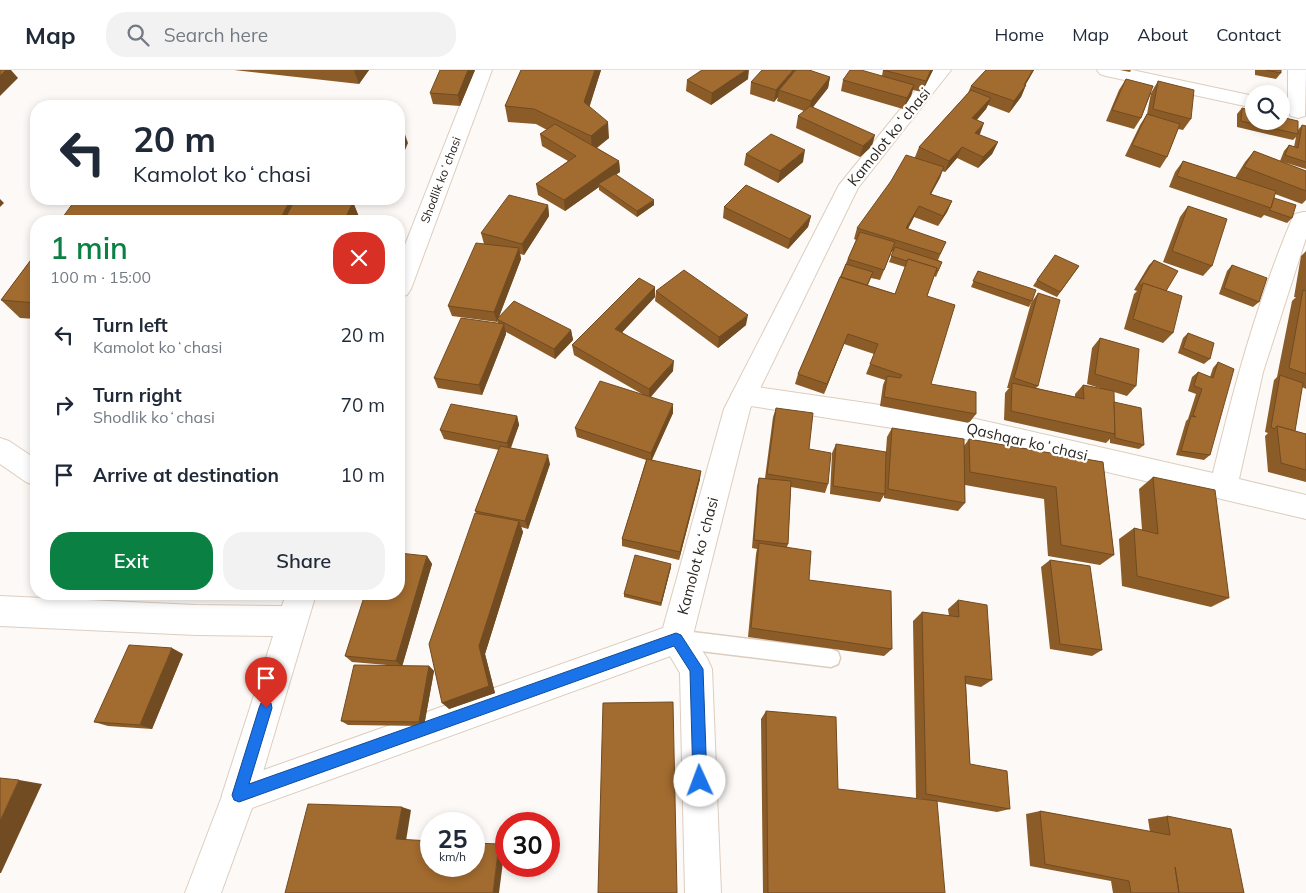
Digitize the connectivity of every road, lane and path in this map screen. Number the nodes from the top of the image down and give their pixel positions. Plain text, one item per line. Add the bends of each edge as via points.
1 (483, 70) edge
2 (942, 70) edge
3 (1106, 70) edge
4 (1297, 70) edge
5 (1245, 100) edge
6 (1295, 111) edge
7 (1302, 219) dead end
8 (405, 274) edge
9 (744, 394) junction
10 (0, 449) edge
11 (30, 470) edge
12 (1224, 487) junction
13 (1306, 506) edge
14 (297, 608) edge
15 (0, 611) edge
16 (676, 639) junction
17 (831, 658) edge
18 (239, 795) junction
19 (203, 893) edge
20 (703, 893) edge

1 - 8 street, Shodlik koʻchasi
2 - 9 street, Kamolot koʻchasi via 849,185
3 - 5 street
4 - 6 street
7 - 12 street via 1250,372
9 - 12 street, Qashqar koʻchasi via 976,430
9 - 16 street, Kamolot koʻchasi via 737,409
10 - 11 street
12 - 13 street, Qashqar koʻchasi
14 - 15 street via 196,620
14 - 18 street
16 - 17 lane
16 - 18 street
16 - 20 street via 696,669
18 - 19 street

